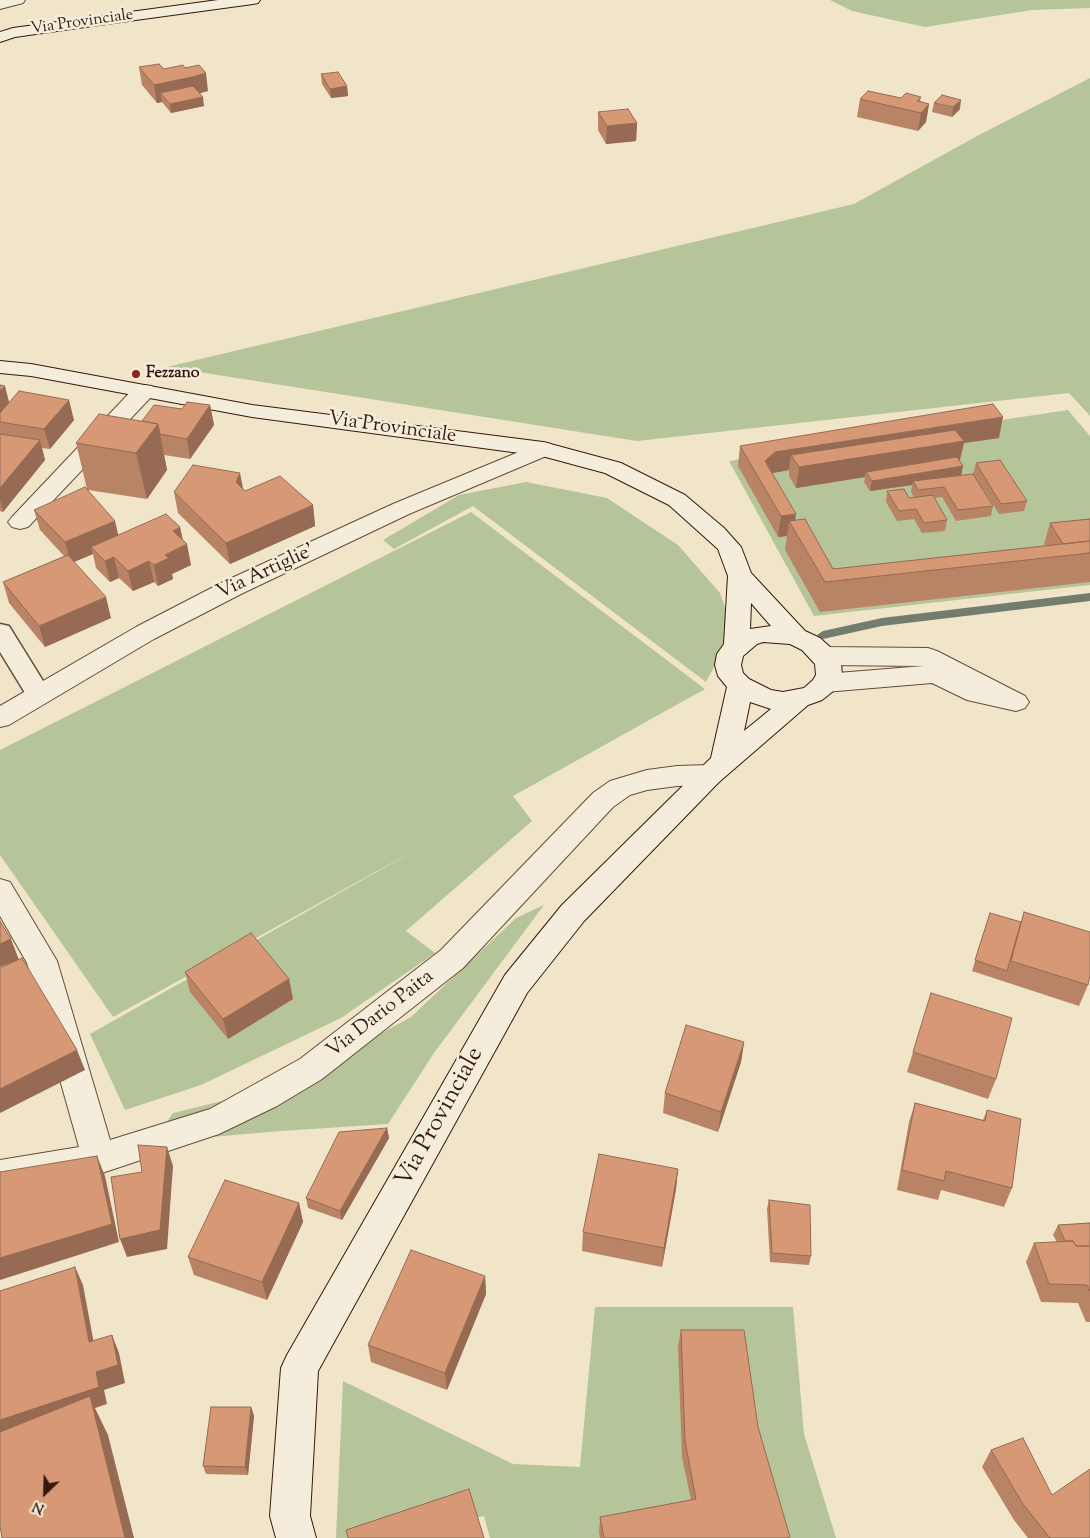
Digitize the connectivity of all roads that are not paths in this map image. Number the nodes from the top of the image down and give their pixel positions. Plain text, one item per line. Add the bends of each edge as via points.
1 (18, 0) edge
2 (253, 0) edge
3 (0, 4) edge
4 (0, 37) edge
5 (0, 367) edge
6 (144, 391) junction
7 (543, 449) junction
8 (20, 522) dead end
9 (740, 576) junction
10 (0, 632) edge
11 (796, 637) junction
12 (737, 646) junction
13 (824, 656) junction
14 (825, 682) junction
15 (740, 686) junction
16 (39, 695) junction
17 (799, 699) junction
18 (0, 718) edge
19 (716, 768) junction
20 (0, 890) edge
21 (98, 1159) junction
22 (0, 1175) edge
23 (296, 1538) edge

1 - 3 main road
2 - 4 main road, Via Provinciale
5 - 6 main road, Via Provinciale
6 - 7 main road, Via Provinciale via 252,410
6 - 8 main road
7 - 9 main road, Via Provinciale via 613,468 677,500 729,547
7 - 16 main road, Via Artiglie' via 401,509 232,588 145,632
9 - 11 main road
9 - 12 main road
10 - 16 lane
11 - 12 main road via 763,634 748,638
11 - 13 main road
12 - 15 main road via 730,654 728,665
13 - 14 main road via 828,663
13 - 14 main road via 928,657 1016,702 976,694 935,674
14 - 17 main road via 813,694
15 - 17 main road via 767,699
15 - 19 main road
16 - 18 main road, Via Artiglie'
17 - 19 main road, Via Provinciale
19 - 21 main road, Via Dario Paita via 620,788 604,800 452,959 310,1069 219,1120
19 - 23 main road, Via Provinciale via 573,912 516,984 300,1368 290,1516
20 - 21 main road
21 - 22 main road, Via Dario Paita

